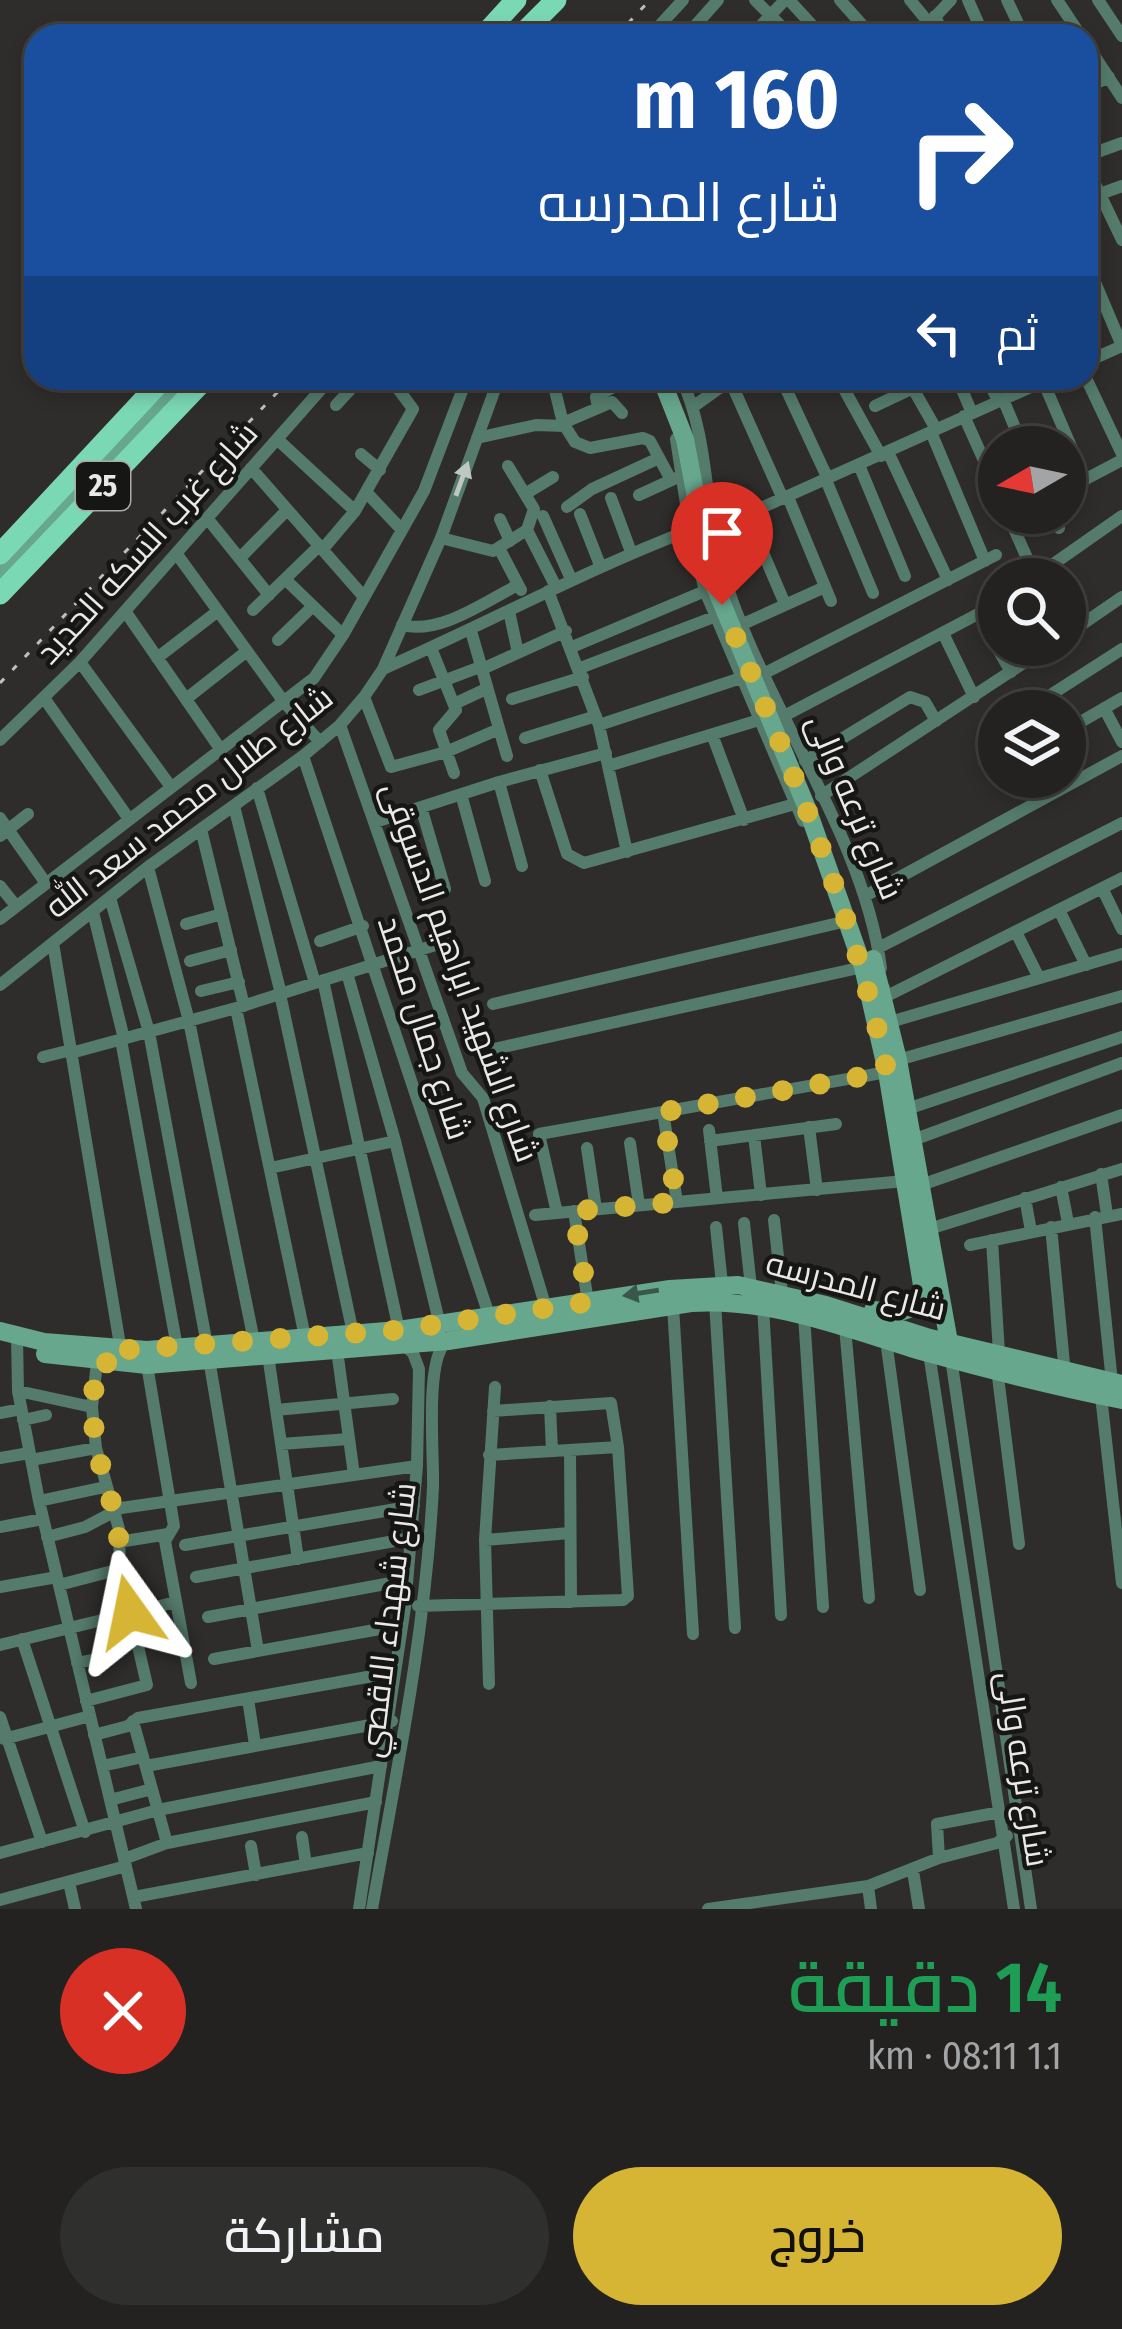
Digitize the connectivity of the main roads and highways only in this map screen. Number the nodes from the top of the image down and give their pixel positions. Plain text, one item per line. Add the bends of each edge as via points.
1 (516, 0) edge
2 (556, 0) edge
3 (494, 24) edge
4 (535, 24) edge
5 (153, 390) edge
6 (174, 390) edge
7 (185, 390) edge
8 (195, 390) edge
9 (667, 390) edge
10 (667, 390) edge
11 (0, 554) edge
12 (32, 560) junction
13 (0, 577) edge
14 (0, 594) edge
15 (892, 1066) junction
16 (913, 1183) junction
17 (718, 1293) junction
18 (684, 1298) junction
19 (826, 1305) junction
20 (444, 1333) junction
21 (401, 1337) junction
22 (8, 1340) edge
23 (261, 1348) junction
24 (950, 1350) junction
25 (208, 1352) junction
26 (122, 1357) junction
27 (1112, 1387) edge
28 (1122, 1400) edge

1 - 3 highway
2 - 4 highway
5 - 11 highway, 25
6 - 13 main road
7 - 12 main road
8 - 12 highway, 25
9 - 15 main road, شارع ترعه والى via 685,439 711,577 840,898
10 - 15 main road, شارع ترعه والى via 686,439 713,576 843,878 885,997
12 - 14 highway, 25
15 - 16 main road, شارع ترعه والى
15 - 16 main road, شارع ترعه والى via 913,1140
16 - 19 main road, شارع ترعه والى via 922,1285 916,1304 898,1313
16 - 24 main road, شارع ترعه والى
17 - 18 main road, شارع المدرسه
17 - 19 main road, شارع المدرسه via 751,1287
17 - 24 main road, شارع المدرسه via 929,1353
18 - 20 main road, شارع المدرسه
18 -> 20 main road, شارع المدرسه via 546,1308
19 - 24 main road, شارع المدرسه
20 - 21 main road, شارع المدرسه
21 - 23 main road, شارع المدرسه via 337,1350
21 - 23 main road, شارع المدرسه via 352,1333
22 - 26 main road, شارع المدرسه
22 - 26 main road, شارع المدرسه via 97,1362
23 - 25 main road, شارع المدرسه
24 - 27 main road, شارع المدرسه
25 - 26 main road, شارع المدرسه via 177,1347
25 - 26 main road, شارع المدرسه via 147,1365
27 - 28 main road, شارع المدرسه

